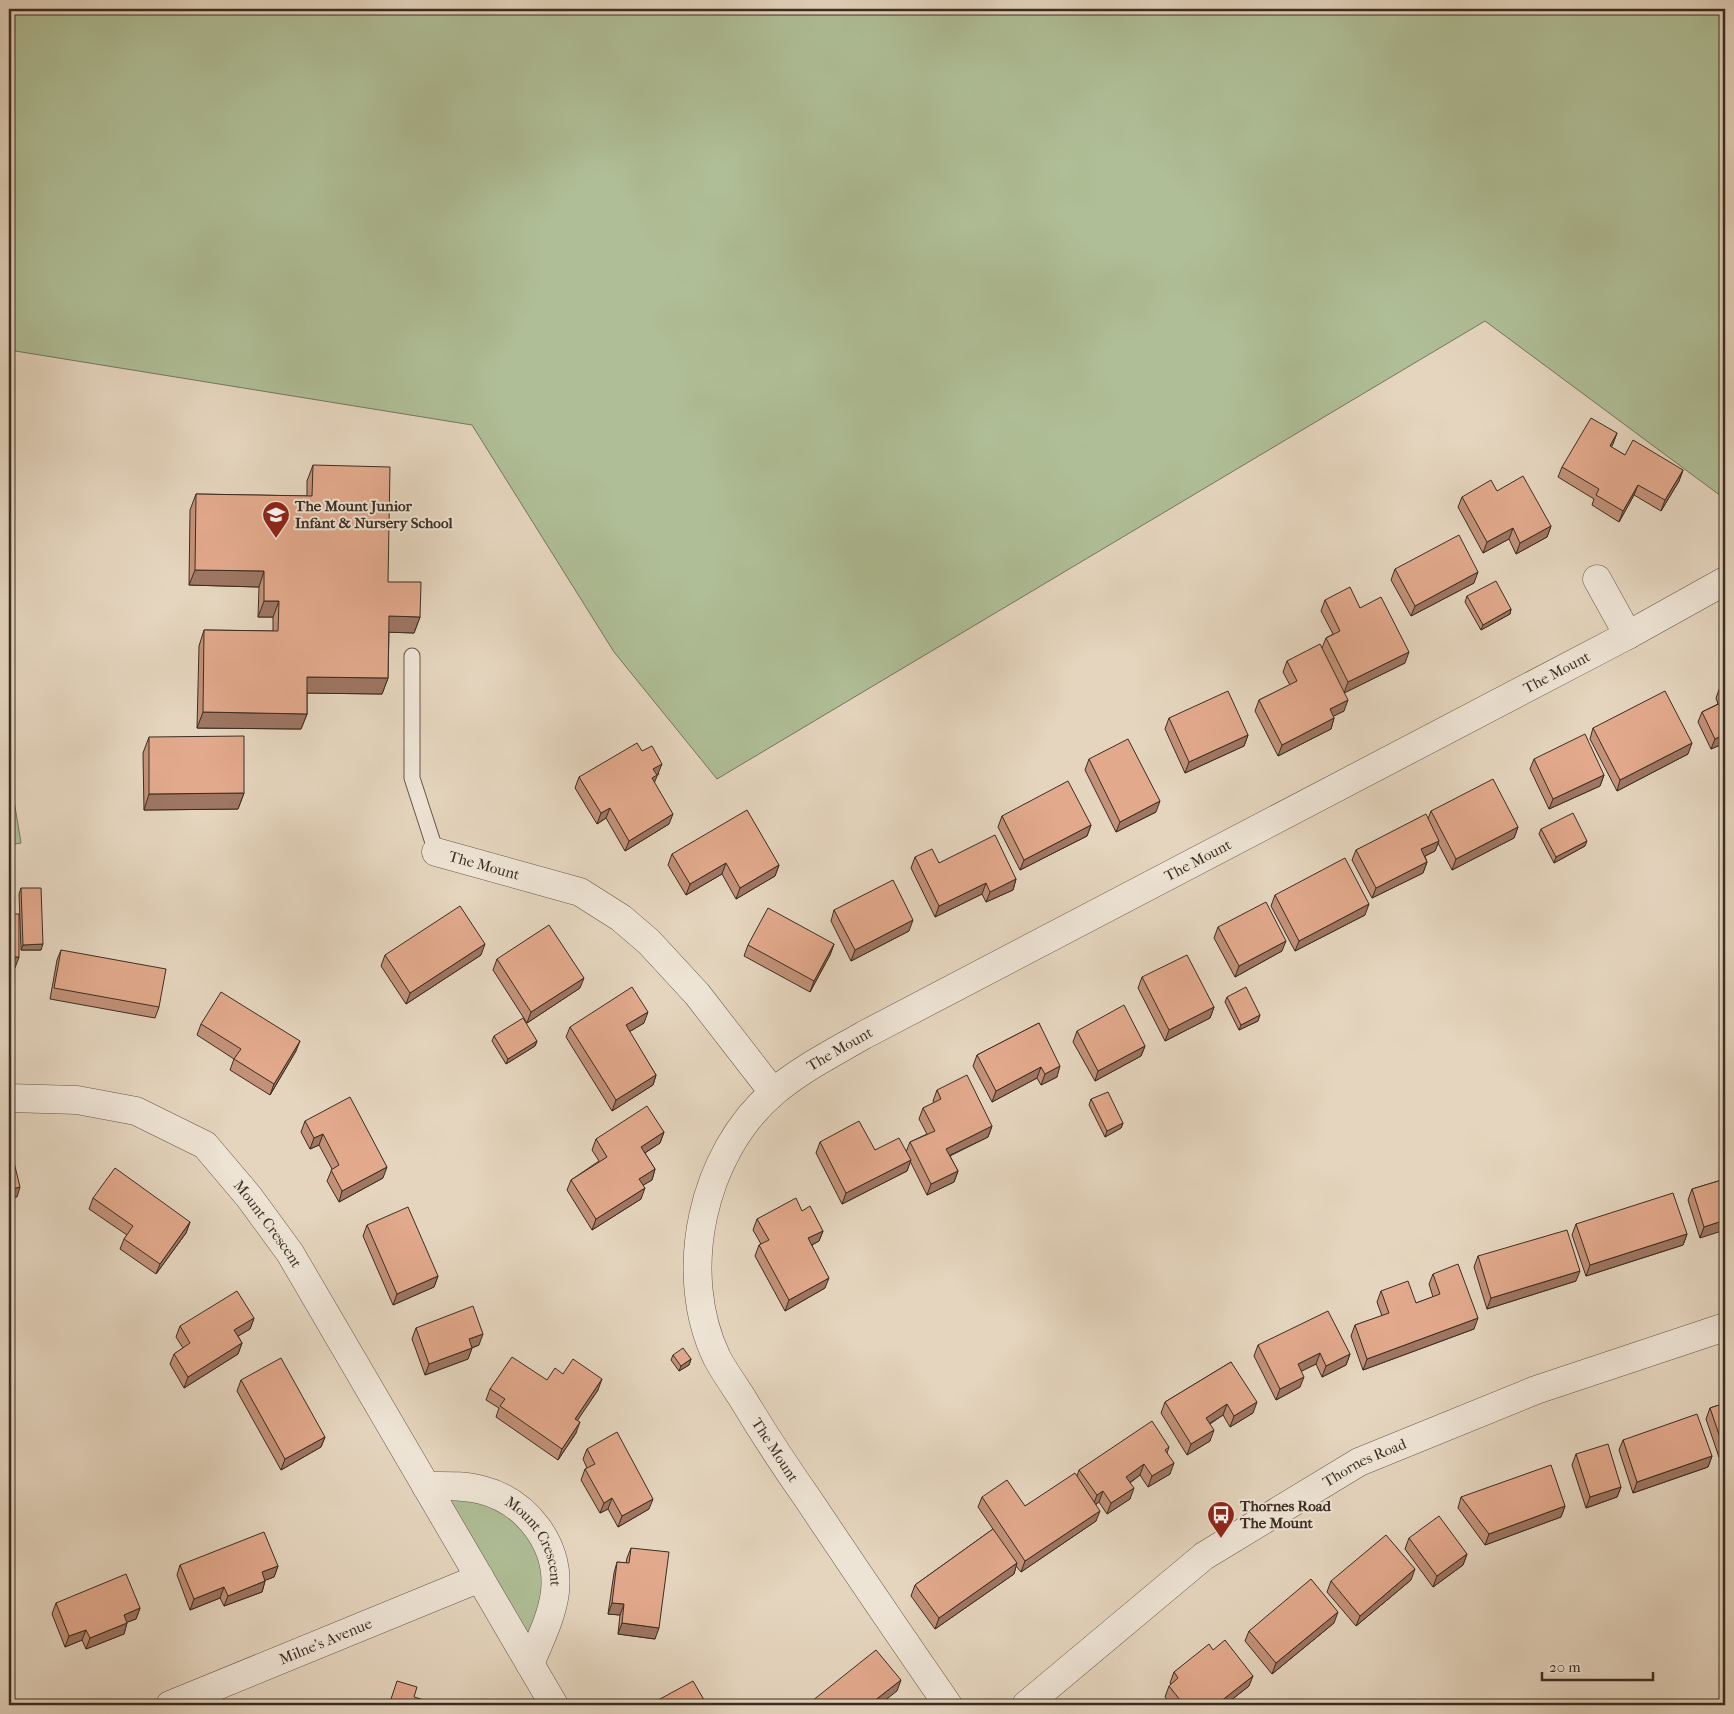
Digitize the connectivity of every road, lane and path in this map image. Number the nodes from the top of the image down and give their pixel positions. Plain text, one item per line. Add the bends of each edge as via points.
1 (1597, 579) dead end
2 (1725, 582) edge
3 (1628, 635) junction
4 (412, 656) dead end
5 (436, 852) joint
6 (773, 1092) junction
7 (9, 1098) edge
8 (1725, 1327) edge
9 (426, 1486) junction
10 (480, 1578) junction
11 (530, 1664) junction
12 (170, 1705) edge
13 (554, 1705) edge
14 (948, 1705) edge
15 (1026, 1705) edge

1 - 3 street
2 - 3 street, The Mount
3 - 6 street, The Mount via 864,1035 812,1064
4 - 5 lane via 412,778
5 - 6 street, The Mount via 580,892 621,918 649,942 697,994
6 - 14 street, The Mount via 744,1123 722,1161 706,1202 698,1245 698,1286 704,1321 717,1358 765,1436
7 - 9 street, Mount Crescent via 77,1100 136,1111 205,1145 290,1253
8 - 15 street, Thornes Road via 1536,1390 1359,1462 1204,1556
9 - 10 street, Mount Crescent
9 - 11 street, Mount Crescent via 453,1485 483,1490 504,1499 527,1514 544,1537 555,1565 555,1594
10 - 11 street, Mount Crescent
10 - 12 street, Milne's Avenue
11 - 13 street, Mount Crescent

